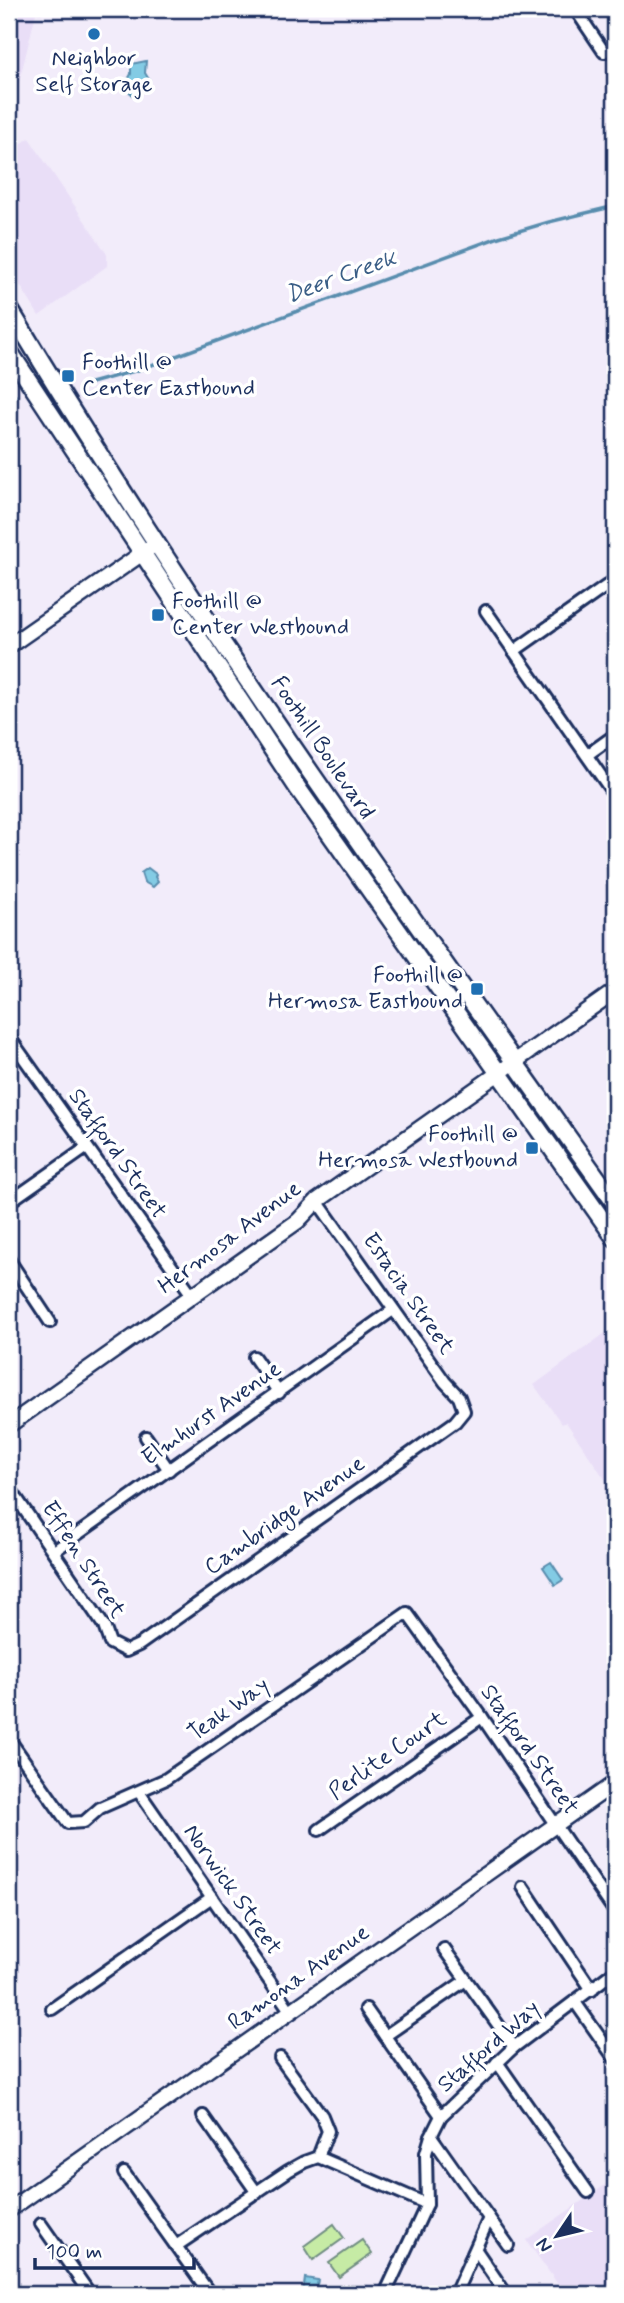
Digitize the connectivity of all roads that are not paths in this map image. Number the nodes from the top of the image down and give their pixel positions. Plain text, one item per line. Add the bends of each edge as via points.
1 (575, 9) edge
2 (604, 51) dead end
3 (9, 307) edge
4 (9, 351) edge
5 (157, 543) junction
6 (142, 554) junction
7 (615, 580) edge
8 (486, 611) dead end
9 (9, 646) edge
10 (514, 651) junction
11 (615, 734) edge
12 (587, 755) junction
13 (615, 796) edge
14 (615, 990) edge
15 (9, 1037) edge
16 (516, 1062) junction
17 (499, 1074) junction
18 (86, 1148) junction
19 (317, 1201) junction
20 (9, 1202) edge
21 (615, 1203) edge
22 (615, 1238) edge
23 (9, 1260) edge
24 (192, 1295) junction
25 (393, 1310) junction
26 (50, 1322) dead end
27 (254, 1357) dead end
28 (279, 1393) junction
29 (464, 1411) joint
30 (9, 1425) edge
31 (146, 1437) dead end
32 (169, 1470) junction
33 (9, 1487) edge
34 (54, 1551) junction
35 (407, 1613) joint
36 (126, 1651) joint
37 (481, 1717) junction
38 (10, 1745) edge
39 (615, 1783) edge
40 (139, 1792) junction
41 (555, 1825) junction
42 (319, 1830) dead end
43 (523, 1886) dead end
44 (212, 1897) junction
45 (615, 1912) edge
46 (444, 1948) dead end
47 (615, 1971) edge
48 (466, 1980) junction
49 (593, 1990) junction
50 (575, 2002) junction
51 (52, 2009) dead end
52 (366, 2009) dead end
53 (291, 2012) junction
54 (386, 2036) junction
55 (514, 2047) junction
56 (280, 2058) dead end
57 (615, 2059) edge
58 (497, 2062) junction
59 (203, 2116) dead end
60 (441, 2116) junction
61 (431, 2136) junction
62 (318, 2157) junction
63 (124, 2173) dead end
64 (588, 2192) dead end
65 (257, 2193) junction
66 (427, 2204) junction
67 (10, 2206) edge
68 (489, 2218) junction
69 (41, 2224) dead end
70 (508, 2245) dead end
71 (176, 2246) junction
72 (476, 2250) junction
73 (90, 2294) edge
74 (210, 2294) edge
75 (385, 2294) edge
76 (455, 2294) edge
77 (506, 2294) edge

1 - 2 street
3 - 5 main road, Foothill Boulevard
4 - 6 main road, Foothill Boulevard
5 - 6 street
5 - 16 main road, Foothill Boulevard via 374,864
6 - 9 street
6 - 17 main road, Foothill Boulevard via 290,778
7 - 10 street
8 - 10 street
10 - 12 street
11 - 12 street
12 - 13 street
14 - 16 street, Hermosa Avenue
15 - 18 street, Stafford Street
16 - 17 street, Hermosa Avenue
16 - 21 main road, Foothill Boulevard
17 - 19 street, Hermosa Avenue
17 - 22 main road, Foothill Boulevard
18 - 20 street
18 - 24 street, Stafford Street
19 - 24 street, Hermosa Avenue via 298,1221
19 - 25 street, Estacia Street
23 - 26 street
24 - 30 street, Hermosa Avenue
25 - 28 street, Elmhurst Avenue
25 - 29 street, Estacia Street via 459,1397
27 - 28 street
28 - 32 street, Elmhurst Avenue
29 - 36 street, Cambridge Avenue via 443,1431
31 - 32 street
32 - 34 street, Elmhurst Avenue
33 - 34 street, Effen Street
34 - 36 street, Effen Street via 104,1626 110,1643
35 - 37 street, Stafford Street
35 - 40 street, Teak Way via 166,1779
37 - 41 street, Stafford Street
37 - 42 street, Perlite Court
38 - 40 street, Teak Way via 68,1823 84,1822 100,1808
39 - 41 street, Ramona Avenue
40 - 44 street, Norwick Street
41 - 45 street, Stafford Street
41 - 53 street, Ramona Avenue
43 - 49 street
44 - 51 street
44 - 53 street, Norwick Street
46 - 48 street
47 - 49 street, Stafford Way
48 - 54 street
48 - 55 street
49 - 50 street, Stafford Way
50 - 55 street, Stafford Way
50 - 57 street
52 - 54 street
53 - 67 street, Ramona Avenue
54 - 60 street
55 - 58 street, Stafford Way
56 - 62 street via 322,2116 328,2132
58 - 60 street, Stafford Way
58 - 64 street
59 - 65 street
60 - 61 street, Stafford Way
61 - 66 street, Stafford Way via 426,2153
61 - 68 street
62 - 65 street
62 - 66 street
63 - 71 street
65 - 71 street
66 - 75 street, Stafford Way
68 - 70 street
68 - 72 street
69 - 73 street
71 - 74 street
72 - 76 street
72 - 77 street

